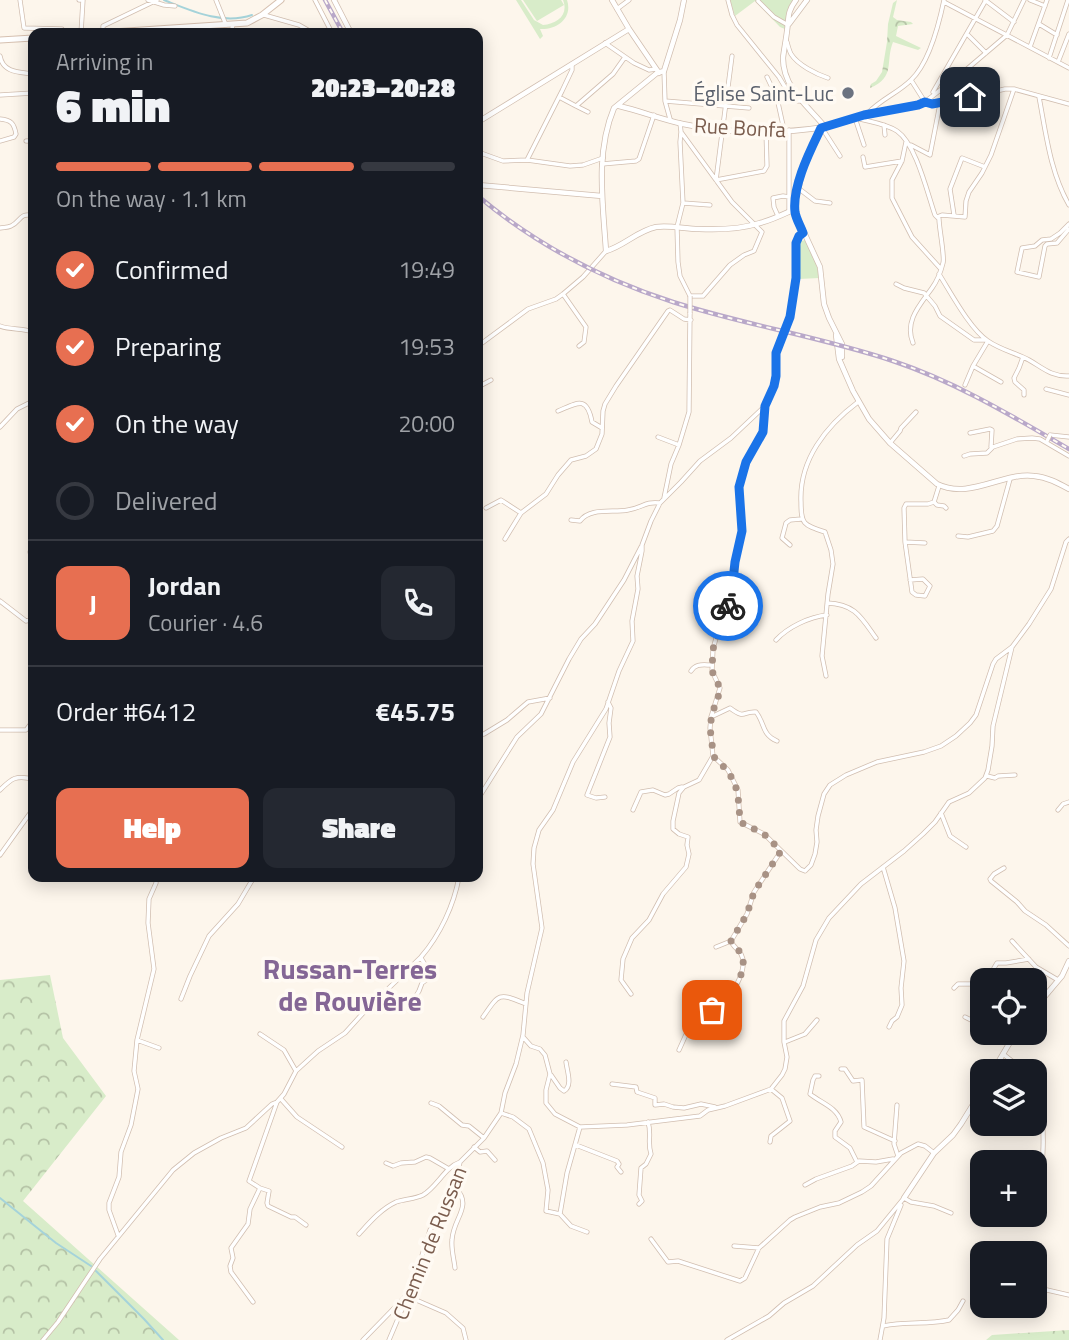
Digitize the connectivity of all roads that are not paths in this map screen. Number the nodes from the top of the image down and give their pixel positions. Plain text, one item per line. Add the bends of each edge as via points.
1 (20, 0) edge
2 (79, 0) edge
3 (148, 0) edge
4 (216, 0) edge
5 (315, 0) edge
6 (334, 0) edge
7 (612, 0) edge
8 (684, 0) edge
9 (728, 0) edge
10 (796, 0) edge
11 (807, 0) edge
12 (986, 0) edge
13 (1024, 0) edge
14 (1030, 0) edge
15 (1047, 0) edge
16 (1068, 0) edge
17 (156, 1) edge
18 (278, 1) edge
19 (627, 1) edge
20 (758, 1) edge
21 (943, 1) edge
22 (175, 6) dead end
23 (1045, 6) junction
24 (617, 9) junction
25 (262, 15) junction
26 (976, 20) junction
27 (1014, 22) junction
28 (233, 24) junction
29 (1038, 24) junction
30 (226, 25) junction
31 (788, 25) junction
32 (28, 28) edge
33 (81, 28) edge
34 (103, 28) edge
35 (180, 28) edge
36 (232, 28) edge
37 (302, 28) edge
38 (329, 28) edge
39 (348, 28) edge
40 (629, 29) junction
41 (967, 34) junction
42 (1069, 34) edge
43 (1007, 35) junction
44 (1057, 35) junction
45 (28, 37) edge
46 (0, 40) edge
47 (786, 40) junction
48 (605, 43) junction
49 (1030, 47) junction
50 (986, 53) junction
51 (0, 56) edge
52 (732, 56) dead end
53 (625, 57) junction
54 (1049, 58) junction
55 (1058, 62) junction
56 (572, 64) junction
57 (1069, 68) edge
58 (659, 71) junction
59 (28, 73) edge
60 (767, 78) dead end
61 (828, 78) dead end
62 (911, 80) junction
63 (1014, 89) junction
64 (28, 93) edge
65 (0, 95) edge
66 (559, 97) junction
67 (1039, 97) junction
68 (665, 101) junction
69 (801, 101) junction
70 (925, 102) junction
71 (940, 104) junction
72 (1068, 104) edge
73 (618, 105) junction
74 (576, 106) junction
75 (726, 106) junction
76 (749, 108) dead end
77 (587, 112) dead end
78 (867, 114) junction
79 (654, 115) junction
80 (856, 117) junction
81 (0, 119) edge
82 (483, 119) edge
83 (670, 119) junction
84 (680, 123) junction
85 (884, 125) junction
86 (823, 128) junction
87 (723, 129) junction
88 (786, 130) junction
89 (766, 131) junction
90 (681, 132) junction
91 (885, 135) dead end
92 (0, 141) edge
93 (908, 143) junction
94 (864, 145) dead end
95 (483, 154) edge
96 (840, 156) dead end
97 (863, 157) dead end
98 (527, 160) junction
99 (602, 161) junction
100 (902, 162) junction
101 (985, 167) junction
102 (716, 180) junction
103 (483, 186) edge
104 (798, 188) junction
105 (603, 196) junction
106 (789, 197) junction
107 (682, 203) junction
108 (830, 204) dead end
109 (710, 205) dead end
110 (1069, 205) edge
111 (795, 209) junction
112 (789, 212) junction
113 (28, 215) edge
114 (954, 215) junction
115 (778, 216) junction
116 (937, 217) junction
117 (754, 225) junction
118 (1069, 226) edge
119 (677, 227) junction
120 (0, 228) edge
121 (803, 233) junction
122 (606, 251) junction
123 (939, 271) junction
124 (896, 284) dead end
125 (563, 294) junction
126 (927, 295) junction
127 (690, 296) junction
128 (691, 320) junction
129 (0, 326) edge
130 (28, 330) edge
131 (987, 340) junction
132 (483, 342) edge
133 (913, 343) dead end
134 (579, 346) dead end
135 (1023, 357) junction
136 (972, 366) junction
137 (1068, 377) edge
138 (491, 380) dead end
139 (1001, 382) dead end
140 (1069, 383) edge
141 (483, 384) edge
142 (965, 385) dead end
143 (1046, 389) dead end
144 (1024, 395) dead end
145 (1069, 395) edge
146 (858, 401) junction
147 (28, 404) edge
148 (765, 406) junction
149 (558, 411) dead end
150 (916, 412) dead end
151 (0, 427) edge
152 (602, 428) junction
153 (970, 433) dead end
154 (658, 437) dead end
155 (1069, 437) edge
156 (1046, 441) junction
157 (890, 443) junction
158 (679, 445) junction
159 (989, 451) junction
160 (964, 456) dead end
161 (1069, 456) edge
162 (1010, 479) junction
163 (939, 486) junction
164 (1069, 489) edge
165 (664, 498) junction
166 (934, 502) junction
167 (660, 503) junction
168 (486, 508) dead end
169 (946, 508) dead end
170 (521, 513) junction
171 (802, 519) junction
172 (572, 520) dead end
173 (958, 536) dead end
174 (505, 539) dead end
175 (1069, 539) edge
176 (905, 542) junction
177 (925, 543) dead end
178 (642, 545) junction
179 (790, 545) dead end
180 (910, 580) junction
181 (0, 601) edge
182 (827, 603) junction
183 (827, 615) junction
184 (28, 620) edge
185 (876, 638) dead end
186 (776, 640) dead end
187 (1012, 647) junction
188 (712, 665) junction
189 (691, 671) dead end
190 (826, 676) dead end
191 (550, 698) junction
192 (608, 702) junction
193 (711, 717) junction
194 (28, 727) edge
195 (0, 730) edge
196 (483, 734) edge
197 (777, 741) dead end
198 (713, 756) junction
199 (1015, 775) dead end
200 (986, 776) junction
201 (28, 777) edge
202 (684, 787) junction
203 (0, 790) edge
204 (483, 791) edge
205 (606, 797) dead end
206 (1069, 802) edge
207 (632, 810) dead end
208 (1058, 810) dead end
209 (941, 813) junction
210 (28, 816) edge
211 (966, 847) dead end
212 (781, 851) junction
213 (0, 855) edge
214 (883, 867) junction
215 (1004, 868) dead end
216 (156, 882) edge
217 (251, 882) edge
218 (458, 882) edge
219 (731, 941) junction
220 (1012, 941) dead end
221 (1069, 946) edge
222 (716, 947) dead end
223 (421, 957) junction
224 (1029, 959) junction
225 (1068, 964) edge
226 (993, 968) edge
227 (1058, 980) junction
228 (970, 984) edge
229 (954, 988) dead end
230 (1048, 993) edge
231 (631, 995) dead end
232 (317, 997) dead end
233 (181, 999) dead end
234 (411, 1004) dead end
235 (526, 1004) junction
236 (364, 1012) junction
237 (482, 1017) dead end
238 (965, 1017) dead end
239 (817, 1020) dead end
240 (970, 1020) edge
241 (889, 1027) dead end
242 (260, 1034) dead end
243 (523, 1037) junction
244 (136, 1040) junction
245 (784, 1042) junction
246 (1008, 1045) edge
247 (159, 1048) dead end
248 (679, 1050) dead end
249 (1003, 1054) junction
250 (1000, 1059) edge
251 (1009, 1059) edge
252 (566, 1062) dead end
253 (841, 1069) dead end
254 (296, 1072) junction
255 (550, 1074) junction
256 (819, 1076) dead end
257 (612, 1084) dead end
258 (771, 1089) junction
259 (279, 1100) junction
260 (431, 1103) dead end
261 (897, 1105) dead end
262 (717, 1108) junction
263 (970, 1109) edge
264 (501, 1113) junction
265 (648, 1122) junction
266 (580, 1127) junction
267 (484, 1138) junction
268 (895, 1141) junction
269 (770, 1142) dead end
270 (576, 1145) junction
271 (342, 1147) dead end
272 (474, 1147) junction
273 (934, 1153) junction
274 (897, 1157) junction
275 (495, 1160) dead end
276 (460, 1162) junction
277 (857, 1162) junction
278 (386, 1163) dead end
279 (449, 1169) junction
280 (621, 1172) dead end
281 (805, 1185) dead end
282 (455, 1187) junction
283 (260, 1188) junction
284 (903, 1200) junction
285 (639, 1205) dead end
286 (951, 1213) dead end
287 (560, 1214) junction
288 (306, 1225) dead end
289 (587, 1232) dead end
290 (359, 1234) dead end
291 (118, 1236) junction
292 (652, 1239) dead end
293 (734, 1246) dead end
294 (759, 1248) junction
295 (455, 1268) dead end
296 (1047, 1290) dead end
297 (1069, 1295) edge
298 (407, 1296) junction
299 (963, 1301) dead end
300 (253, 1302) dead end
301 (399, 1307) junction
302 (883, 1326) junction
303 (43, 1340) edge
304 (363, 1340) edge
305 (389, 1340) edge
306 (466, 1340) edge
307 (727, 1340) edge
308 (880, 1340) edge

1 - 32 street via 24,28
2 - 33 street via 83,0
3 - 17 street
4 - 30 street
5 - 38 street
6 - 39 street
7 - 24 street
8 - 58 street
9 - 69 street via 737,25 791,97
10 - 31 street
11 - 31 street
12 - 26 street
12 - 27 street
13 - 27 street
14 - 23 street
15 - 23 street
16 - 44 street
17 - 22 street
17 - 34 street
18 - 25 main road
19 - 24 street
20 - 31 street
21 - 26 street
21 - 62 street via 925,61
23 - 29 street
24 - 40 street
25 - 28 main road
25 - 37 street
26 - 41 street
26 - 43 street
27 - 43 street
28 - 30 main road
28 - 36 street
29 - 44 street
29 - 49 street
30 - 35 main road
31 - 47 street
40 - 48 street
40 - 58 street
41 - 50 street
41 - 70 street
42 - 55 street
43 - 49 street
43 - 50 street
44 - 54 street
45 - 46 main road
47 - 61 street via 797,61
47 - 69 street via 784,66
48 - 53 street
48 - 56 street
49 - 54 street
50 - 70 street
51 - 59 street via 9,70
52 - 75 street
53 - 58 street
53 - 74 street via 613,74
54 - 55 street
55 - 57 street
56 - 66 street
56 - 82 street
58 - 68 street
58 - 73 street
60 - 88 street
62 - 70 street
62 - 78 street
63 - 67 street, Rue Bonfa
63 - 71 street, Rue Bonfa
63 - 101 street
64 - 65 street
66 - 74 street
66 - 98 street
67 - 72 street, Rue Bonfa
67 - 110 street via 1051,160
68 - 75 street
68 - 83 street
69 - 86 street
70 - 71 street, Rue Bonfa
70 - 78 street, Rue Bonfa
71 - 93 street via 930,156
73 - 79 street, Rue Bonfa
73 - 99 street via 611,116
74 - 77 street
75 - 76 street
75 - 87 street
78 - 80 street, Rue Bonfa
79 - 83 street, Rue Bonfa
79 - 99 street via 639,159
80 - 85 street
80 - 86 street, Rue Bonfa
80 - 94 street
81 - 92 street via 12,122 16,134
83 - 84 street, Rue Bonfa
84 - 87 street, Rue Bonfa
84 - 90 street
85 - 91 street
85 - 93 street
86 - 88 street, Rue Bonfa
86 - 96 street
86 - 104 street via 805,160
87 - 89 street, Rue Bonfa
87 - 102 street
88 - 89 street, Rue Bonfa
88 - 106 street
89 - 102 street via 764,171
90 - 102 street
90 - 107 street
93 - 100 street
93 - 116 street
95 - 98 street via 503,161
97 - 100 street via 865,167
98 - 99 street via 570,166
99 - 105 street
100 - 123 street via 892,180 892,198 912,237
101 - 114 street via 969,192 965,217
101 - 114 street via 962,158 950,189
102 - 117 street
103 - 105 street
104 - 108 street via 815,201
104 - 111 street
105 - 122 street
106 - 112 street
106 - 115 street via 773,198
107 - 109 street
107 - 119 street
111 - 112 street
111 - 121 street
112 - 115 street
113 - 120 street
114 - 116 street
115 - 117 street
116 - 123 street via 944,262
117 - 119 street
117 - 127 street via 762,232 754,251 730,265 703,296
118 - 118 street via 1051,239 1022,248 1017,272 1039,277 1045,247 1057,243
119 - 122 street via 640,232
119 - 127 street via 680,276
121 - 146 street via 820,267 824,304 842,344 844,368
121 - 148 street via 796,243 790,317 776,353 774,386
122 - 125 street
123 - 126 street
123 - 131 street via 963,312
124 - 126 street
125 - 132 street via 528,309
125 - 134 street via 586,327
126 - 131 street via 940,316 974,340
126 - 133 street via 909,331
127 - 128 street, bridge
128 - 152 street via 668,311 605,404
128 - 158 street via 690,412
129 - 130 street
131 - 135 street
131 - 136 street
135 - 137 street via 1055,376
135 - 144 street via 1014,378
136 - 139 street
136 - 142 street
137 - 140 street
138 - 141 street
143 - 145 street
146 - 157 street
146 - 171 street via 830,428 806,465 800,492
147 - 151 street
148 - 165 street
148 - 188 street via 763,432 746,462 739,487 742,531 731,599 715,640
149 - 152 street via 582,403 592,422
150 - 157 street
152 - 170 street via 596,449 571,460 546,494
153 - 159 street via 992,430
154 - 158 street
155 - 156 street, bridge via 1050,435
156 - 159 street via 1017,439
156 - 161 street
157 - 163 street
158 - 165 street
159 - 160 street
162 - 163 street via 971,488
162 - 164 street via 1036,476
162 - 173 street via 993,531
163 - 166 street
165 - 167 street
166 - 169 street
166 - 176 street via 906,504
167 - 172 street via 646,502 626,511 590,513 580,521
167 - 178 street
168 - 170 street via 501,499
170 - 174 street
171 - 179 street via 786,523 782,538
171 - 182 street via 827,536 833,564
175 - 187 street via 1051,589
176 - 177 street
176 - 180 street
178 - 191 street via 624,580 581,639
178 - 192 street via 633,641
180 - 180 street via 913,594 925,596 930,586 923,579
181 - 184 street
182 - 183 street
182 - 185 street via 858,613
183 - 186 street via 788,630
183 - 190 street via 822,656
187 - 200 street
187 - 212 street via 996,659 976,715 956,736 924,752 877,762 830,785 818,816 815,854 805,871
188 - 189 street via 694,666
188 - 193 street via 720,688
191 - 196 street via 528,702
191 - 204 street via 512,744
192 - 205 street via 610,737 587,795
192 - 235 street, Chemin de Russan via 573,762 534,848 542,928
193 - 197 street via 730,708 737,714 756,712 763,729
193 - 198 street
194 - 195 street
198 - 202 street via 699,780
198 - 212 street via 728,770 738,790 740,822 764,834
199 - 200 street
200 - 209 street
201 - 203 street via 15,777
202 - 207 street via 664,795 653,790 641,792
202 - 231 street via 673,829 688,837 686,867 632,938 621,980
206 - 208 street
209 - 211 street via 950,836
209 - 214 street
210 - 213 street
212 - 219 street via 754,892
214 - 241 street via 904,961 902,1005
214 - 245 street via 837,908 820,931 803,986 784,1021
215 - 221 street via 991,881
216 - 244 street via 149,899 148,923 155,969
217 - 233 street via 209,936
218 - 223 street via 448,914
219 - 222 street
219 - 248 street via 743,957 738,983 721,1010 698,1008
220 - 224 street
223 - 234 street via 432,976 422,983
223 - 236 street
224 - 226 street via 997,963
224 - 227 street
225 - 227 street
227 - 230 street
228 - 229 street
232 - 236 street via 342,1000
235 - 237 street via 499,996
235 - 243 street, Chemin de Russan
236 - 254 street
238 - 240 street
239 - 245 street via 805,1034
242 - 254 street via 284,1051
243 - 255 street via 545,1055
243 - 264 street, Chemin de Russan
244 - 247 street
244 - 291 street via 138,1089 109,1203
245 - 258 street via 785,1069
246 - 249 street
249 - 250 street
249 - 251 street
252 - 255 street via 567,1090
253 - 268 street via 853,1081 862,1080 864,1127
254 - 259 street
255 - 266 street via 546,1103 555,1114
256 - 277 street via 813,1080 810,1094 836,1110 841,1122 835,1137 850,1148
257 - 262 street via 636,1087 655,1098 655,1105
258 - 262 street
258 - 269 street via 782,1098 789,1121
259 - 271 street
259 - 283 street via 249,1181
259 - 291 street via 246,1128 194,1153 173,1170
260 - 267 street
261 - 268 street
262 - 265 street
263 - 273 street
264 - 267 street, Chemin de Russan
264 - 287 street via 529,1129 543,1163 546,1211
265 - 266 street
265 - 285 street via 651,1154 641,1168
266 - 270 street
267 - 272 street, Chemin de Russan
268 - 274 street
270 - 280 street via 618,1161
270 - 287 street
272 - 275 street
272 - 276 street, Chemin de Russan
273 - 274 street via 918,1144
273 - 284 street
274 - 277 street
274 - 294 street via 862,1192 795,1217
276 - 279 street
276 - 282 street, Chemin de Russan
277 - 281 street
278 - 279 street via 393,1166 426,1157
279 - 290 street via 422,1195 381,1211
282 - 295 street via 464,1206 451,1241
282 - 298 street, Chemin de Russan via 430,1230
283 - 288 street via 269,1191 268,1206
283 - 300 street via 248,1224 231,1246 234,1278
284 - 286 street
284 - 302 street via 887,1239
284 - 307 street via 877,1231 813,1286
287 - 289 street via 571,1226
291 - 303 street
292 - 294 street via 668,1262 678,1261 740,1281
293 - 294 street
296 - 297 street
298 - 301 street
298 - 306 street via 446,1313 463,1328
299 - 302 street via 949,1320
301 - 304 street
301 - 305 street, Chemin de Russan
302 - 308 street

